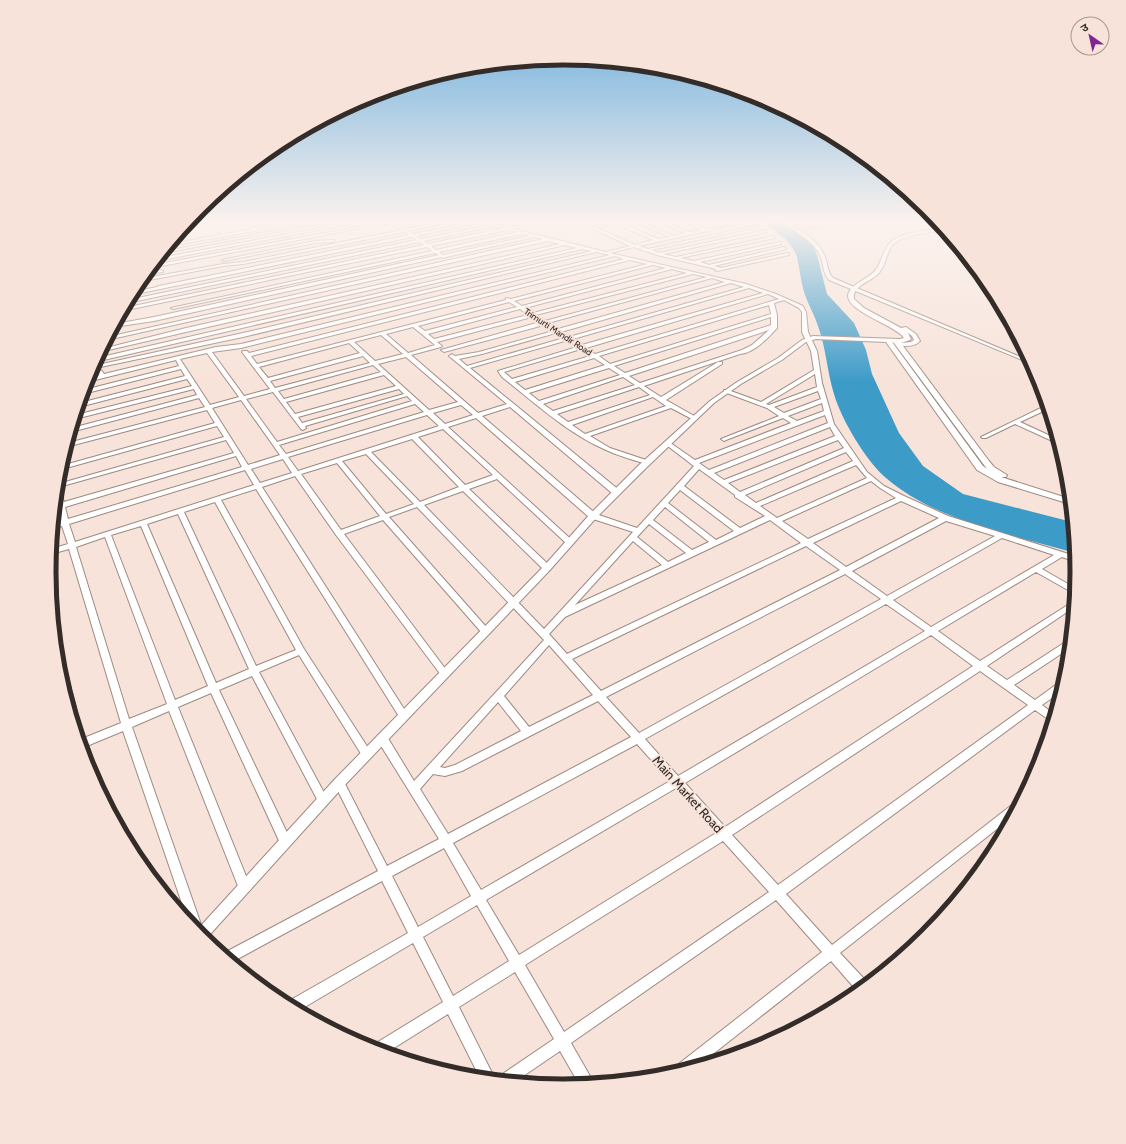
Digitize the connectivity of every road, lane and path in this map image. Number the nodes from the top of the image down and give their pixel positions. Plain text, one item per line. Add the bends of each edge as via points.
1 (168, 275) edge
2 (219, 275) edge
3 (238, 275) edge
4 (253, 275) edge
5 (289, 275) edge
6 (326, 275) edge
7 (354, 275) edge
8 (391, 275) edge
9 (424, 275) edge
10 (459, 275) edge
11 (472, 275) edge
12 (498, 275) edge
13 (532, 275) edge
14 (567, 275) edge
15 (609, 275) edge
16 (644, 275) edge
17 (682, 275) edge
18 (703, 275) edge
19 (828, 275) edge
20 (874, 275) edge
21 (706, 276) joint
22 (713, 277) junction
23 (154, 278) junction
24 (241, 278) junction
25 (149, 279) edge
26 (479, 280) junction
27 (730, 282) junction
28 (246, 285) junction
29 (489, 286) junction
30 (748, 287) junction
31 (159, 288) junction
32 (854, 289) junction
33 (140, 292) edge
34 (499, 293) junction
35 (767, 293) junction
36 (164, 294) junction
37 (851, 296) junction
38 (784, 299) junction
39 (135, 300) edge
40 (168, 300) junction
41 (510, 300) junction
42 (771, 303) junction
43 (130, 308) edge
44 (173, 308) junction
45 (522, 308) junction
46 (177, 314) junction
47 (774, 315) junction
48 (533, 316) junction
49 (180, 322) junction
50 (545, 323) junction
51 (120, 325) edge
52 (414, 325) junction
53 (775, 326) junction
54 (186, 330) junction
55 (557, 331) junction
56 (382, 333) junction
57 (424, 333) junction
58 (113, 338) edge
59 (191, 338) junction
60 (570, 340) junction
61 (811, 340) junction
62 (350, 341) junction
63 (434, 342) junction
64 (893, 343) junction
65 (196, 345) junction
66 (241, 346) junction
67 (581, 347) junction
68 (442, 348) junction
69 (107, 349) edge
70 (210, 351) junction
71 (745, 351) junction
72 (247, 354) junction
73 (364, 354) junction
74 (407, 354) junction
75 (595, 356) junction
76 (1022, 357) edge
77 (176, 358) junction
78 (454, 358) junction
79 (102, 362) edge
80 (102, 363) edge
81 (374, 363) junction
82 (254, 366) junction
83 (610, 366) junction
84 (182, 367) junction
85 (466, 368) junction
86 (98, 370) edge
87 (816, 371) junction
88 (385, 373) junction
89 (624, 375) junction
90 (102, 376) junction
91 (188, 377) junction
92 (95, 378) edge
93 (266, 380) junction
94 (512, 381) junction
95 (639, 385) junction
96 (194, 387) junction
97 (400, 387) junction
98 (820, 388) junction
99 (90, 390) edge
100 (273, 390) junction
101 (726, 391) junction
102 (525, 392) junction
103 (409, 394) junction
104 (654, 395) junction
105 (200, 396) junction
106 (243, 398) junction
107 (661, 400) junction
108 (824, 400) junction
109 (283, 401) junction
110 (416, 402) junction
111 (462, 402) junction
112 (539, 402) junction
113 (85, 403) edge
114 (762, 404) junction
115 (511, 405) junction
116 (671, 406) junction
117 (207, 407) junction
118 (769, 407) junction
119 (1043, 409) edge
120 (827, 412) junction
121 (428, 413) junction
122 (554, 413) junction
123 (783, 415) junction
124 (295, 416) junction
125 (478, 416) junction
126 (81, 417) edge
127 (694, 418) junction
128 (1015, 422) junction
129 (219, 424) junction
130 (569, 424) junction
131 (797, 424) junction
132 (831, 424) junction
133 (301, 425) junction
134 (444, 427) junction
135 (77, 429) edge
136 (308, 434) junction
137 (413, 436) junction
138 (584, 436) junction
139 (840, 437) junction
140 (984, 437) dead end
141 (226, 438) junction
142 (724, 438) dead end
143 (1053, 439) edge
144 (667, 443) junction
145 (72, 444) edge
146 (276, 444) junction
147 (848, 449) junction
148 (368, 451) junction
149 (237, 454) junction
150 (285, 456) junction
151 (338, 460) junction
152 (647, 462) junction
153 (857, 462) junction
154 (695, 465) junction
155 (68, 466) edge
156 (246, 468) junction
157 (297, 473) junction
158 (708, 473) junction
159 (498, 476) junction
160 (872, 478) junction
161 (722, 484) junction
162 (64, 486) edge
163 (257, 486) junction
164 (680, 486) junction
165 (464, 488) junction
166 (616, 492) junction
167 (738, 495) junction
168 (1064, 495) edge
169 (901, 498) junction
170 (217, 499) junction
171 (1065, 500) edge
172 (664, 503) junction
173 (419, 504) junction
174 (60, 505) edge
175 (754, 506) junction
176 (60, 510) edge
177 (180, 511) junction
178 (384, 516) junction
179 (593, 516) junction
180 (944, 518) junction
181 (773, 519) junction
182 (648, 520) junction
183 (144, 522) junction
184 (65, 523) junction
185 (58, 525) edge
186 (740, 532) junction
187 (338, 533) junction
188 (107, 534) junction
189 (636, 534) junction
190 (1002, 536) junction
191 (570, 542) junction
192 (715, 543) junction
193 (807, 544) junction
194 (72, 545) junction
195 (57, 550) edge
196 (692, 554) junction
197 (1061, 554) junction
198 (1070, 557) edge
199 (667, 565) junction
200 (547, 568) junction
201 (1037, 569) junction
202 (845, 571) junction
203 (1070, 588) edge
204 (887, 600) junction
205 (513, 602) junction
206 (1069, 607) edge
207 (564, 614) junction
208 (485, 631) junction
209 (931, 631) junction
210 (547, 637) junction
211 (1064, 648) edge
212 (301, 650) junction
213 (566, 658) junction
214 (980, 666) junction
215 (254, 670) junction
216 (444, 673) junction
217 (1007, 685) junction
218 (213, 687) junction
219 (1056, 690) edge
220 (498, 696) junction
221 (600, 696) junction
222 (172, 705) junction
223 (1034, 705) junction
224 (403, 715) junction
225 (1049, 715) edge
226 (126, 724) junction
227 (528, 733) junction
228 (382, 738) junction
229 (638, 738) junction
230 (86, 742) edge
231 (367, 754) junction
232 (431, 769) junction
233 (678, 782) junction
234 (339, 783) junction
235 (413, 788) junction
236 (323, 800) junction
237 (1009, 814) edge
238 (724, 834) junction
239 (285, 841) junction
240 (446, 841) junction
241 (384, 874) junction
242 (244, 886) junction
243 (777, 893) junction
244 (479, 898) junction
245 (193, 919) edge
246 (204, 931) edge
247 (415, 935) junction
248 (832, 954) junction
249 (232, 955) edge
250 (517, 963) junction
251 (859, 984) edge
252 (297, 1004) edge
253 (451, 1005) junction
254 (563, 1041) junction
255 (384, 1046) edge
256 (692, 1062) edge
257 (485, 1073) edge
258 (511, 1076) edge
259 (584, 1078) edge

1 - 23 street
2 - 31 street
3 - 24 street
4 - 24 street
5 - 28 street
6 - 44 street
7 - 46 street
8 - 49 street
9 - 54 street
10 - 59 street
11 - 26 street, Trimurti Mandir Road
12 - 26 street
13 - 29 street
14 - 34 street
15 - 41 street
16 - 45 street
17 - 48 street
18 - 21 street
19 - 32 street
20 - 32 street
21 - 22 street
22 - 27 street
22 - 50 street
23 - 25 street
23 - 31 street
24 - 28 street
24 - 36 street
26 - 29 street, Trimurti Mandir Road
26 - 65 street
27 - 30 street
27 - 55 street
28 - 40 street
29 - 34 street, Trimurti Mandir Road
29 - 66 street
30 - 35 street
30 - 60 street
31 - 33 street
31 - 36 street
32 - 37 street
32 - 76 street
34 - 41 street, Trimurti Mandir Road
34 - 72 street
35 - 38 street
35 - 67 street
36 - 39 street
36 - 40 street
37 - 64 street via 851,300 861,308 908,336 904,341
37 - 64 street via 917,338 916,343
38 - 42 street
38 - 61 street via 801,307 805,319 804,327
40 - 43 street
40 - 44 street
41 - 45 street, Trimurti Mandir Road
41 - 52 street
42 - 47 street
42 - 75 street
44 - 46 street
45 - 48 street, Trimurti Mandir Road
45 - 57 street
46 - 49 street
46 - 51 street
47 - 53 street
47 - 83 street
48 - 50 street, Trimurti Mandir Road
48 - 63 street
49 - 54 street
49 - 58 street
50 - 55 street, Trimurti Mandir Road
50 - 68 street
52 - 56 street
52 - 57 street
53 - 71 street
53 - 89 street
54 - 59 street
54 - 69 street
55 - 60 street, Trimurti Mandir Road
55 - 78 street
56 - 62 street
56 - 74 street
57 - 63 street
59 - 65 street
59 - 79 street
60 - 67 street, Trimurti Mandir Road
60 - 85 street
61 - 64 street
61 - 87 street
61 - 101 street
62 - 73 street
62 - 82 street
63 - 68 street
64 - 168 street via 991,469 1013,479
64 - 171 street via 980,468 1001,480
65 - 80 street
66 - 70 street
66 - 72 street
67 - 75 street, Trimurti Mandir Road
67 - 94 street via 501,371
68 - 74 street
68 - 78 street
70 - 77 street
70 - 106 street
71 - 95 street
71 - 107 street via 710,368
72 - 82 street
73 - 81 street
73 - 93 street
74 - 81 street
74 - 111 street
75 - 83 street, Trimurti Mandir Road
75 - 94 street
77 - 84 street
77 - 90 street
78 - 85 street
81 - 88 street
81 - 100 street
82 - 93 street
83 - 89 street, Trimurti Mandir Road
83 - 102 street
84 - 91 street
84 - 99 street
85 - 115 street
86 - 90 street
87 - 98 street
87 - 114 street
88 - 97 street
88 - 109 street
89 - 95 street, Trimurti Mandir Road
89 - 112 street
90 - 92 street
91 - 96 street
91 - 113 street
93 - 100 street
94 - 102 street
95 - 104 street, Trimurti Mandir Road
95 - 122 street
96 - 105 street
96 - 126 street
97 - 103 street
97 - 124 street
98 - 108 street
98 - 118 street
100 - 106 street
100 - 109 street
101 - 114 street
101 - 127 street
102 - 112 street
103 - 110 street
103 - 133 street
104 - 107 street, Trimurti Mandir Road
104 - 130 street
105 - 117 street
105 - 135 street
106 - 117 street
106 - 146 street
107 - 116 street, Trimurti Mandir Road
108 - 120 street
108 - 123 street
109 - 124 street
110 - 121 street
110 - 136 street
111 - 121 street
111 - 125 street
112 - 122 street
114 - 118 street
115 - 125 street
115 - 166 street
116 - 127 street, Trimurti Mandir Road
116 - 138 street
117 - 129 street
117 - 145 street
118 - 123 street
119 - 128 street
120 - 131 street
120 - 132 street
121 - 134 street
121 - 150 street
122 - 130 street
123 - 131 street
123 - 142 street
124 - 133 street
125 - 134 street
125 - 179 street
127 - 144 street
128 - 140 street
128 - 143 street
129 - 141 street
129 - 155 street
130 - 138 street
131 - 154 street
132 - 139 street
132 - 158 street
133 - 136 street
134 - 137 street
134 - 159 street
136 - 146 street
137 - 148 street
137 - 165 street
138 - 152 street via 609,449
139 - 147 street
139 - 161 street
141 - 149 street
141 - 162 street
144 - 152 street
144 - 154 street
146 - 150 street
147 - 153 street
147 - 167 street
148 - 151 street
148 - 173 street, Main Market Road
149 - 156 street
149 - 174 street
150 - 156 street
150 - 157 street
151 - 157 street
151 - 178 street
152 - 166 street
153 - 160 street
153 - 175 street
154 - 158 street
154 - 164 street
156 - 163 street
156 - 184 street
157 - 163 street
157 - 187 street
158 - 161 street
159 - 165 street
159 - 191 street
160 - 169 street
160 - 181 street
161 - 167 street
163 - 170 street
163 - 224 street
164 - 172 street
164 - 186 street
165 - 173 street
165 - 200 street
166 - 179 street
167 - 175 street
169 - 180 street
169 - 193 street
170 - 177 street
170 - 212 street
172 - 182 street
172 - 192 street
173 - 178 street
173 - 205 street, Main Market Road
175 - 181 street
176 - 184 street
177 - 183 street
177 - 215 street
178 - 187 street
178 - 208 street
179 - 189 street
179 - 191 street
180 - 190 street
180 - 202 street
181 - 186 street
181 - 193 street
182 - 189 street
182 - 196 street
183 - 188 street
183 - 218 street
184 - 185 street
184 - 194 street
186 - 192 street
187 - 216 street
188 - 194 street
188 - 222 street
189 - 199 street
189 - 207 street
190 - 197 street
190 - 204 street
191 - 200 street
192 - 196 street
193 - 202 street
193 - 213 street
194 - 195 street
194 - 226 street
196 - 199 street
197 - 198 street
197 - 201 street
199 - 207 street
200 - 205 street
201 - 203 street
201 - 209 street
202 - 204 street
202 - 221 street
204 - 209 street
204 - 229 street
205 - 208 street
205 - 210 street, Main Market Road
206 - 214 street
207 - 210 street
208 - 216 street
209 - 214 street
209 - 233 street
210 - 213 street, Main Market Road
210 - 220 street
211 - 217 street
212 - 215 street
212 - 231 street
213 - 221 street, Main Market Road
214 - 217 street
214 - 238 street
215 - 218 street
215 - 236 street
216 - 224 street
217 - 223 street
218 - 222 street
218 - 239 street
219 - 223 street
220 - 227 street
220 - 232 street
221 - 227 street
221 - 229 street, Main Market Road
222 - 226 street
222 - 242 street
223 - 225 street
223 - 243 street
224 - 228 street
226 - 230 street
226 - 245 street
227 - 232 street via 450,772
228 - 231 street
228 - 235 street
229 - 233 street, Main Market Road
229 - 240 street
231 - 234 street
232 - 235 street
233 - 238 street, Main Market Road
233 - 244 street
234 - 236 street
234 - 241 street
235 - 240 street
236 - 239 street
237 - 248 street
238 - 243 street, Main Market Road
238 - 250 street
239 - 242 street
240 - 241 street
240 - 244 street
241 - 247 street
241 - 249 street
242 - 246 street
243 - 248 street, Main Market Road
243 - 254 street
244 - 247 street
244 - 250 street
247 - 252 street
247 - 253 street
248 - 251 street, Main Market Road
248 - 256 street
250 - 253 street
250 - 254 street
253 - 255 street
253 - 257 street
254 - 258 street
254 - 259 street

